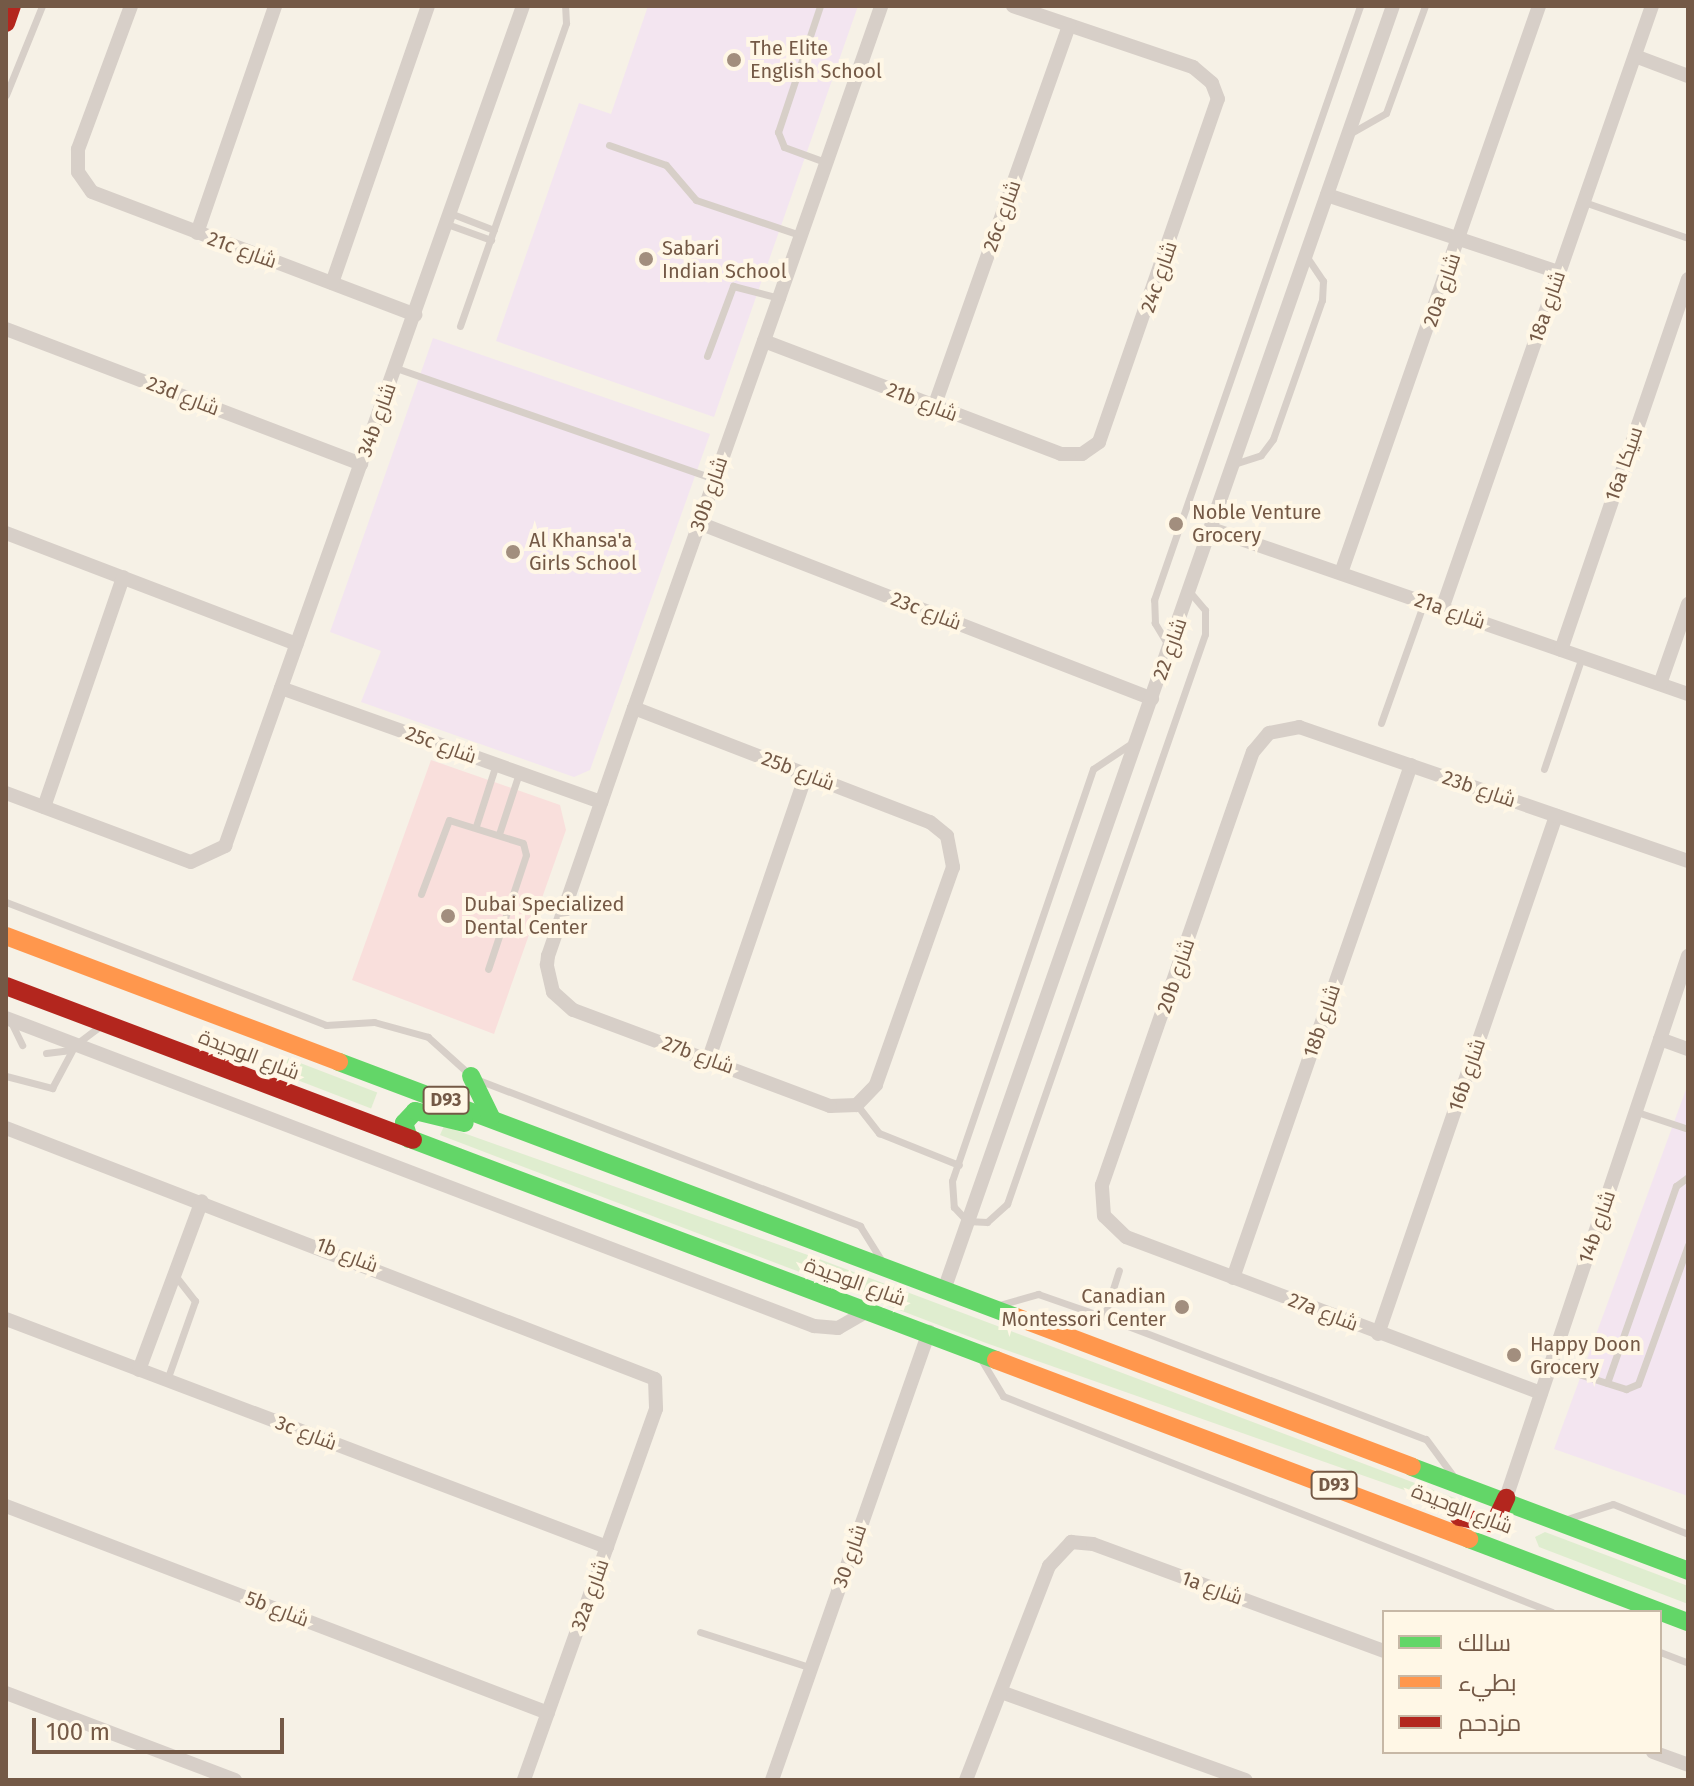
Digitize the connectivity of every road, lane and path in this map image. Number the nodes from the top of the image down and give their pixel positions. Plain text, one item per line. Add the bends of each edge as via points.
1 (12, 6) edge
2 (42, 6) edge
3 (131, 6) edge
4 (275, 6) edge
5 (428, 6) edge
6 (523, 6) edge
7 (565, 6) edge
8 (820, 6) edge
9 (881, 6) edge
10 (1013, 6) edge
11 (1360, 6) edge
12 (1393, 6) edge
13 (1425, 6) edge
14 (1539, 6) edge
15 (1652, 6) edge
16 (6, 23) edge
17 (1069, 25) junction
18 (1635, 56) junction
19 (1688, 76) edge
20 (6, 95) edge
21 (1349, 134) junction
22 (609, 145) dead end
23 (826, 163) junction
24 (1327, 195) junction
25 (1584, 202) junction
26 (448, 219) junction
27 (494, 230) junction
28 (197, 233) junction
29 (800, 235) junction
30 (1688, 238) edge
31 (1459, 239) junction
32 (491, 240) junction
33 (1306, 256) junction
34 (1559, 272) junction
35 (1688, 279) edge
36 (332, 283) junction
37 (779, 298) junction
38 (415, 315) junction
39 (460, 326) dead end
40 (6, 329) edge
41 (764, 341) junction
42 (707, 356) dead end
43 (396, 368) junction
44 (934, 407) junction
45 (1082, 454) joint
46 (361, 464) junction
47 (1234, 464) junction
48 (715, 479) junction
49 (699, 523) junction
50 (1212, 529) junction
51 (6, 533) edge
52 (1341, 573) junction
53 (123, 577) junction
54 (1190, 592) junction
55 (1424, 602) junction
56 (1688, 604) edge
57 (1442, 609) junction
58 (296, 644) junction
59 (1170, 648) junction
60 (1561, 650) junction
61 (1582, 657) junction
62 (1660, 684) junction
63 (281, 688) junction
64 (1688, 694) edge
65 (1152, 699) junction
66 (634, 708) junction
67 (1381, 723) dead end
68 (1269, 733) joint
69 (1137, 740) junction
70 (496, 764) junction
71 (1411, 765) junction
72 (1544, 769) dead end
73 (519, 773) junction
74 (806, 774) junction
75 (6, 793) edge
76 (601, 802) junction
77 (44, 807) junction
78 (1556, 816) junction
79 (476, 826) junction
80 (499, 834) junction
81 (1688, 861) edge
82 (421, 894) dead end
83 (6, 902) edge
84 (9, 940) edge
85 (1688, 956) edge
86 (488, 969) dead end
87 (550, 984) joint
88 (6, 986) edge
89 (7, 1019) edge
90 (104, 1023) junction
91 (1660, 1039) junction
92 (22, 1045) dead end
93 (73, 1047) junction
94 (1688, 1049) edge
95 (46, 1053) dead end
96 (709, 1058) junction
97 (6, 1076) edge
98 (471, 1076) junction
99 (857, 1105) junction
100 (1637, 1112) junction
101 (491, 1117) junction
102 (6, 1128) edge
103 (1688, 1129) edge
104 (409, 1139) junction
105 (554, 1141) junction
106 (959, 1165) junction
107 (1688, 1177) edge
108 (202, 1201) junction
109 (967, 1221) junction
110 (1109, 1223) joint
111 (1688, 1245) edge
112 (885, 1269) junction
113 (1119, 1270) dead end
114 (174, 1274) junction
115 (1233, 1278) junction
116 (944, 1290) junction
117 (992, 1308) junction
118 (869, 1310) junction
119 (1104, 1317) junction
120 (6, 1319) edge
121 (929, 1332) junction
122 (1378, 1334) junction
123 (980, 1351) junction
124 (1550, 1364) junction
125 (139, 1370) junction
126 (167, 1380) junction
127 (1607, 1383) junction
128 (1541, 1393) junction
129 (656, 1409) joint
130 (1456, 1479) junction
131 (1506, 1498) junction
132 (1380, 1502) junction
133 (6, 1506) edge
134 (1564, 1521) junction
135 (1688, 1534) edge
136 (607, 1547) junction
137 (1688, 1571) edge
138 (1547, 1610) edge
139 (1657, 1610) edge
140 (1662, 1612) edge
141 (1688, 1622) edge
142 (700, 1632) dead end
143 (1382, 1650) edge
144 (1662, 1653) edge
145 (1688, 1663) edge
146 (812, 1668) junction
147 (1001, 1692) junction
148 (6, 1693) edge
149 (548, 1713) junction
150 (1658, 1754) edge
151 (1688, 1765) edge
152 (235, 1780) edge
153 (524, 1780) edge
154 (772, 1780) edge
155 (966, 1780) edge
156 (1246, 1780) edge

1 - 16 main road
2 - 20 lane
3 - 28 street, 21c شارع via 78,149 78,172 102,198
4 - 28 street
5 - 36 street
6 - 26 street, 34b شارع
7 - 27 lane via 566,23
8 - 23 lane via 778,132 784,147
9 - 23 street, 30b شارع
10 - 17 street
11 - 59 lane via 1154,600 1155,623
12 - 21 street, شارع 22
13 - 21 lane via 1386,113
14 - 31 street, 20a شارع
15 - 18 street, 18a شارع
17 - 44 street, 26c شارع
17 - 45 street, 24c شارع via 1200,71 1216,90 1218,107 1105,433
18 - 19 street
18 - 25 street, 18a شارع
21 - 24 street, شارع 22
22 - 29 lane via 666,165 696,200
23 - 29 street, 30b شارع
24 - 31 street
24 - 33 street, شارع 22
25 - 30 lane
25 - 34 street, 18a شارع
26 - 27 lane
26 - 32 lane
26 - 38 street, 34b شارع
27 - 32 lane
28 - 36 street, 21c شارع
29 - 37 street, 30b شارع
31 - 34 street
31 - 52 street, 20a شارع
32 - 39 lane
33 - 47 street, شارع 22
33 - 47 lane via 1323,281 1322,300 1273,439 1261,455
34 - 57 street, 18a شارع
35 - 60 street, 16a سيكا
36 - 38 street, 21c شارع
37 - 41 street, 30b شارع
37 - 42 lane via 733,286
38 - 43 street, 34b شارع
40 - 46 street, 23d شارع
41 - 44 street, 21b شارع
41 - 48 street, 30b شارع
43 - 46 street, 34b شارع
43 - 48 lane
44 - 45 street, 21b شارع via 1061,454
46 - 58 street, 34b شارع
47 - 50 street, شارع 22
48 - 49 street, 30b شارع
49 - 65 street, 23c شارع
49 - 66 street, 30b شارع
50 - 52 street, 21a شارع
50 - 54 street, شارع 22
51 - 53 street
52 - 55 street, 21a شارع
53 - 58 street
53 - 77 street
54 - 59 street, شارع 22
54 - 109 lane via 1205,610 1205,634 1012,1189 995,1218
55 - 57 street, 21a شارع
55 - 67 lane
56 - 62 street
57 - 60 street, 21a شارع
58 - 63 street, 34b شارع
59 - 65 street, شارع 22
60 - 61 street, 21a شارع
61 - 62 street, 21a شارع
61 - 72 lane
62 - 64 street, 21a شارع
63 - 70 street, 25c شارع
63 - 77 street, 34b شارع via 231,834 216,855 191,862
65 - 69 street, شارع 22
66 - 74 street, 25b شارع
66 - 76 street, 30b شارع
68 - 71 street, 23b شارع via 1299,727
68 - 110 street, 20b شارع via 1253,752 1102,1185
69 - 106 lane via 1106,754 1093,769
69 - 109 street, شارع 22
70 - 73 street, 25c شارع
70 - 79 lane
71 - 78 street, 23b شارع
71 - 115 street, 18b شارع
73 - 76 street, 25c شارع
73 - 80 lane
74 - 96 street
74 - 99 street, 25b شارع via 930,822 952,846 953,867 876,1085
75 - 77 street
76 - 87 street, 30b شارع via 548,956
78 - 81 street, 23b شارع
78 - 122 street, 16b شارع
79 - 80 lane
79 - 82 lane via 446,822
80 - 86 lane via 526,851
83 - 98 lane via 326,1025 374,1022 433,1039
84 - 101 main road, شارع الوحيدة / D93
85 - 91 street, 14b شارع
87 - 96 street, 27b شارع via 573,1010
88 - 90 main road, شارع الوحيدة / D93
89 - 92 lane
89 - 93 street
90 - 93 lane
90 - 104 main road, شارع الوحيدة / D93
91 - 94 street
91 - 100 street, 14b شارع
93 - 95 lane
93 - 97 lane via 45,1091
93 - 118 street via 814,1326 838,1328
96 - 99 street, 27b شارع via 830,1106
98 - 101 main road
98 - 112 lane via 860,1226 875,1239
99 - 106 lane via 879,1133
100 - 103 lane
100 - 124 street, 14b شارع
101 - 105 main road, شارع الوحيدة / D93
102 - 108 street, 1b شارع
104 - 105 main road via 404,1123 423,1109 525,1144
104 - 118 main road, شارع الوحيدة / D93
105 - 112 main road, شارع الوحيدة / D93
106 - 109 lane via 951,1198
107 - 127 lane via 1676,1186
108 - 114 street
108 - 129 street, 1b شارع via 643,1369 661,1394
109 - 116 street, شارع 22
110 - 115 street, 27a شارع via 1126,1237
111 - 127 lane via 1642,1379 1633,1388
112 - 116 main road, شارع الوحيدة / D93
113 - 119 lane
114 - 125 street
114 - 126 lane via 195,1301
115 - 122 street, 27a شارع
116 - 117 main road, شارع الوحيدة / D93
117 - 119 lane via 1038,1294
117 - 130 main road, شارع الوحيدة / D93
118 - 121 main road, شارع الوحيدة / D93
119 - 130 lane via 1426,1439
120 - 125 street, 3c شارع
121 - 123 main road, شارع الوحيدة / D93
121 - 146 street, شارع 30
122 - 128 street, 27a شارع
123 - 132 main road, شارع الوحيدة / D93
123 - 138 lane via 1003,1396
124 - 127 lane
124 - 128 street, 14b شارع
125 - 126 street, 3c شارع
126 - 136 street, 3c شارع
128 - 131 street, 14b شارع
129 - 136 street, 32a شارع
130 - 131 main road, شارع الوحيدة / D93
131 - 132 main road via 1500,1519 1487,1526 1402,1495
131 - 134 main road, شارع الوحيدة / D93
132 - 139 main road, شارع الوحيدة / D93
133 - 149 street, 5b شارع
134 - 135 lane via 1613,1504
134 - 137 main road, شارع الوحيدة / D93
136 - 149 street, 32a شارع
140 - 141 main road, شارع الوحيدة / D93
142 - 146 lane
143 - 147 street, 1a شارع via 1083,1541 1065,1545 1049,1566
144 - 145 lane
146 - 154 street, شارع 30
147 - 155 street
147 - 156 street
148 - 152 street
149 - 153 street, 32a شارع
150 - 151 street

